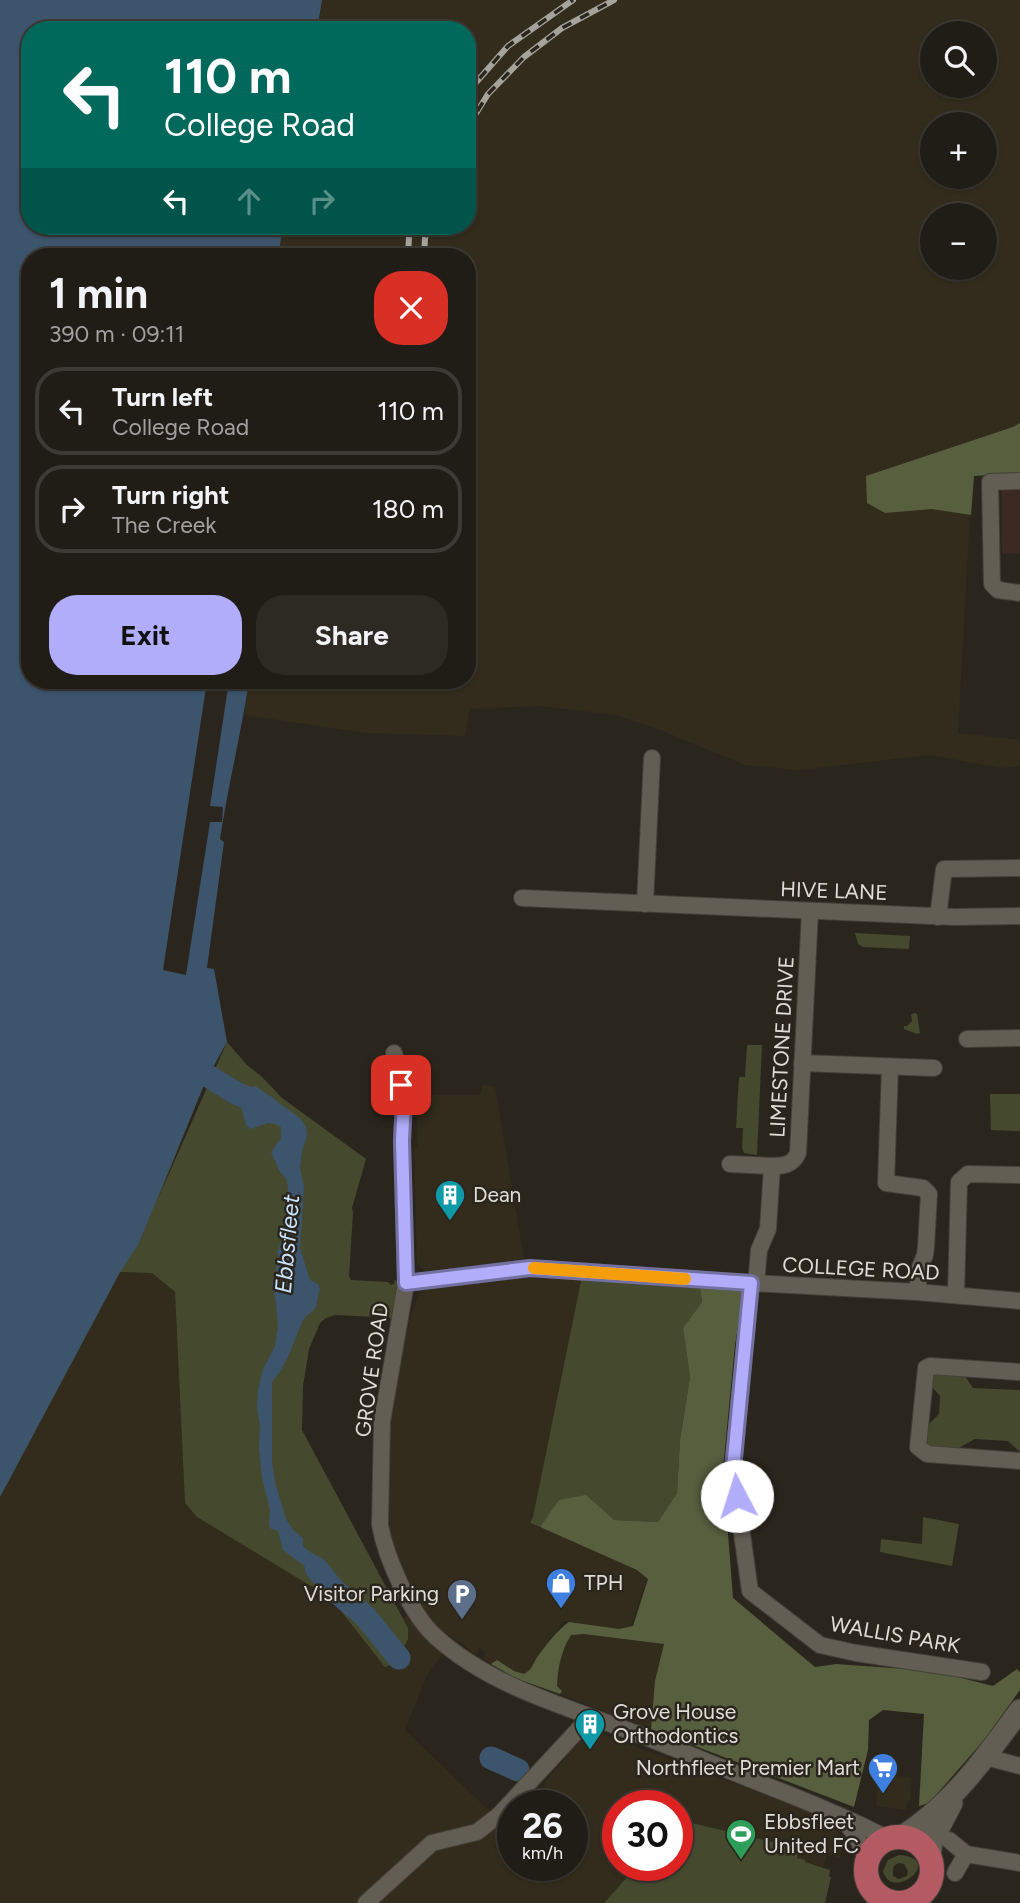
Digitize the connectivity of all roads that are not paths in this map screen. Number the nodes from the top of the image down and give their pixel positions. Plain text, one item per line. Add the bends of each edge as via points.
1 (1020, 481) edge
2 (1020, 593) edge
3 (652, 758) dead end
4 (1020, 868) edge
5 (522, 898) dead end
6 (645, 904) junction
7 (810, 911) junction
8 (1020, 915) edge
9 (938, 916) junction
10 (1020, 1038) edge
11 (967, 1039) dead end
12 (394, 1053) dead end
13 (802, 1063) junction
14 (890, 1067) junction
15 (934, 1068) dead end
16 (730, 1164) dead end
17 (772, 1166) junction
18 (1020, 1175) edge
19 (406, 1283) junction
20 (754, 1284) junction
21 (917, 1293) junction
22 (956, 1295) junction
23 (1020, 1301) edge
24 (1020, 1372) edge
25 (1020, 1461) edge
26 (982, 1672) dead end
27 (1020, 1710) edge
28 (590, 1717) junction
29 (986, 1757) junction
30 (1020, 1766) edge
31 (964, 1783) junction
32 (839, 1815) junction
33 (895, 1838) junction
34 (949, 1840) dead end
35 (966, 1854) junction
36 (867, 1861) junction
37 (1020, 1863) edge
38 (930, 1869) junction
39 (956, 1872) dead end
40 (874, 1898) edge
41 (913, 1902) edge
42 (366, 1903) edge
43 (942, 1903) edge

1 - 2 street via 990,482 994,588
3 - 6 street
4 - 9 street via 944,869
5 - 6 street, HIVE LANE
6 - 7 street, HIVE LANE
7 - 9 street, HIVE LANE
7 - 13 street, LIMESTONE DRIVE
8 - 9 street, HIVE LANE
10 - 11 street
12 - 19 street, GROVE ROAD via 404,1099
13 - 14 street
13 - 17 street, LIMESTONE DRIVE via 797,1153 789,1164
14 - 15 street
14 - 21 street via 886,1183 924,1188 929,1194
16 - 17 street
17 - 20 street, WALLIS PARK via 768,1228 759,1249
18 - 22 street via 968,1174 959,1182
19 - 20 street, COLLEGE ROAD via 530,1268
19 - 28 street, GROVE ROAD via 382,1422 380,1525 390,1561 418,1616 436,1638 499,1679
20 - 21 street, COLLEGE ROAD
20 - 26 street, WALLIS PARK via 733,1469 750,1591 820,1645
21 - 22 street, COLLEGE ROAD
22 - 23 street, COLLEGE ROAD
24 - 25 street via 926,1368 918,1447 927,1454
27 - 29 main road
28 - 32 street, GROVE ROAD
28 - 42 street via 499,1815 477,1832 432,1843
29 - 30 street
29 - 31 main road
31 - 33 main road via 922,1822
31 - 38 main road via 932,1841
32 - 33 street, GROVE ROAD
32 - 36 street via 857,1837
33 - 36 main road via 877,1846
33 - 38 main road via 915,1841 924,1848
34 - 35 street
35 - 37 street
35 - 39 street
36 - 40 main road
38 - 41 main road via 926,1889
38 - 43 main road
40 - 41 main road

